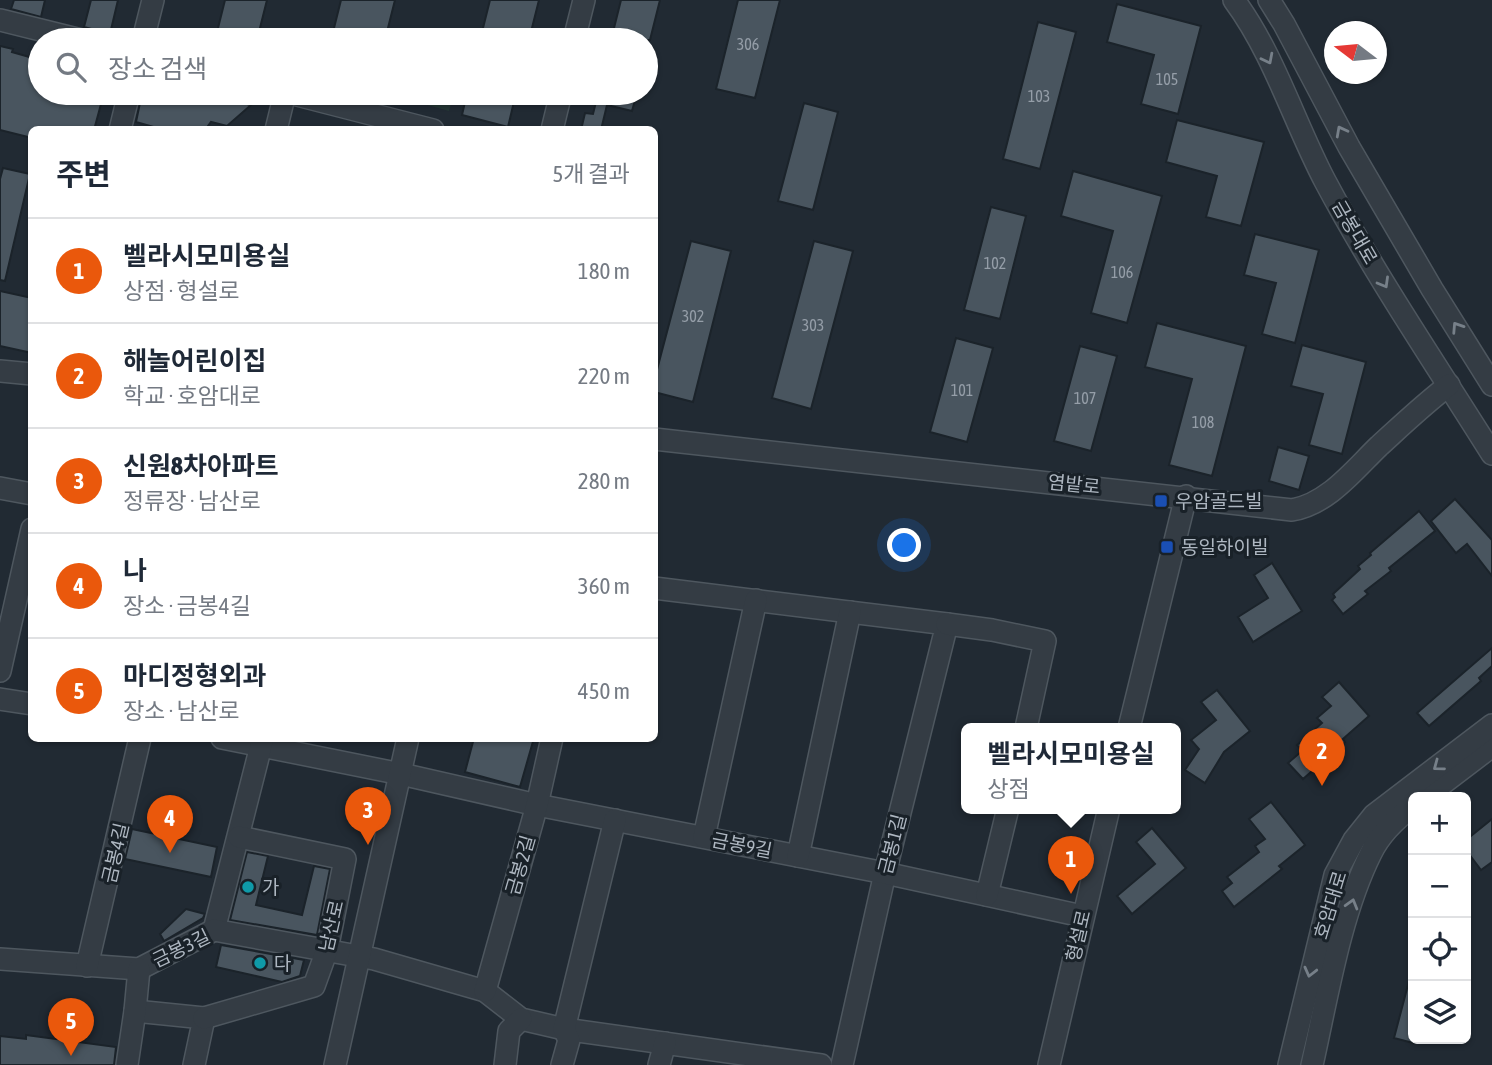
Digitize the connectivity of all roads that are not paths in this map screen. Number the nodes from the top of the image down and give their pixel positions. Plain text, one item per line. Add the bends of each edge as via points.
1 (153, 0) edge
2 (584, 0) edge
3 (1234, 0) edge
4 (1269, 0) edge
5 (0, 20) edge
6 (32, 28) edge
7 (146, 28) edge
8 (577, 28) edge
9 (127, 105) edge
10 (283, 105) edge
11 (334, 105) edge
12 (558, 105) edge
13 (121, 126) edge
14 (277, 126) edge
15 (417, 126) edge
16 (553, 126) edge
17 (0, 371) edge
18 (28, 374) edge
19 (1449, 385) junction
20 (1492, 385) edge
21 (658, 439) edge
22 (1492, 454) edge
23 (0, 488) edge
24 (28, 493) edge
25 (1185, 496) junction
26 (28, 547) edge
27 (658, 588) edge
28 (756, 600) junction
29 (850, 612) junction
30 (947, 624) junction
31 (0, 671) edge
32 (0, 699) edge
33 (28, 703) edge
34 (1027, 723) edge
35 (1130, 723) edge
36 (1492, 725) edge
37 (139, 742) edge
38 (262, 742) edge
39 (407, 742) edge
40 (551, 742) edge
41 (1492, 746) edge
42 (401, 774) junction
43 (1431, 792) edge
44 (537, 805) junction
45 (1408, 810) edge
46 (1006, 814) edge
47 (1108, 814) edge
48 (615, 820) junction
49 (239, 837) junction
50 (704, 837) junction
51 (799, 856) junction
52 (884, 873) junction
53 (986, 895) junction
54 (1082, 916) junction
55 (215, 930) junction
56 (327, 950) junction
57 (361, 957) junction
58 (0, 959) edge
59 (87, 966) junction
60 (139, 970) junction
61 (485, 991) junction
62 (135, 1011) junction
63 (204, 1018) junction
64 (521, 1019) junction
65 (564, 1029) junction
66 (665, 1043) junction
67 (127, 1065) edge
68 (194, 1065) edge
69 (335, 1065) edge
70 (505, 1065) edge
71 (562, 1065) edge
72 (659, 1065) edge
73 (821, 1065) edge
74 (842, 1065) edge
75 (1049, 1065) edge
76 (1289, 1065) edge
77 (1312, 1065) edge

1 - 7 street
2 - 8 street
3 -> 19 street, 금봉대로 via 1267,56 1325,180
20 -> 4 street, 금봉대로 via 1356,159
5 - 6 street
9 - 13 street
10 - 14 street
11 - 15 street
12 - 16 street
17 - 18 street
19 - 22 street, 금봉대로
19 - 25 street, 염밭로 via 1328,495 1304,508
21 - 25 street, 염밭로
23 - 24 street
25 - 35 street
26 - 31 street
27 - 28 street
28 - 29 street
28 - 50 street
29 - 30 street
29 - 51 street
30 - 34 street via 1045,641
30 - 52 street, 금봉1길
32 - 33 street
36 -> 76 street, 호암대로 via 1374,815 1354,840 1335,876
37 - 59 street, 금봉4길
38 - 42 street
38 - 49 street
39 - 42 street, 남산로
40 - 44 street, 금봉2길
41 - 43 street
42 - 44 street, 금봉9길
42 - 57 street, 남산로
44 - 48 street, 금봉9길
44 - 61 street, 금봉2길
77 -> 45 street, 호암대로 via 1357,886 1372,851
46 - 53 street
47 - 54 street, 형설로
48 - 50 street, 금봉9길
48 - 65 street
49 - 55 street
49 - 56 street, 남산로 via 345,859
50 - 51 street, 금봉9길
51 - 52 street, 금봉9길
52 - 53 street, 금봉9길
52 - 74 street, 금봉1길
53 - 54 street, 금봉9길
54 - 75 street, 형설로
55 - 56 street, 금봉3길
55 - 60 street, 금봉3길
56 - 57 street, 금봉3길
56 - 63 street, 남산로 via 314,986
57 - 61 street
57 - 69 street, 남산로
58 - 59 street, 금봉3길
59 - 60 street, 금봉3길
60 - 62 street
61 - 64 street
62 - 63 street, 남산로
62 - 67 street
63 - 68 street
64 - 65 street
64 - 70 street via 509,1031
65 - 66 street
65 - 71 street via 569,1040
66 - 72 street
66 - 73 street

